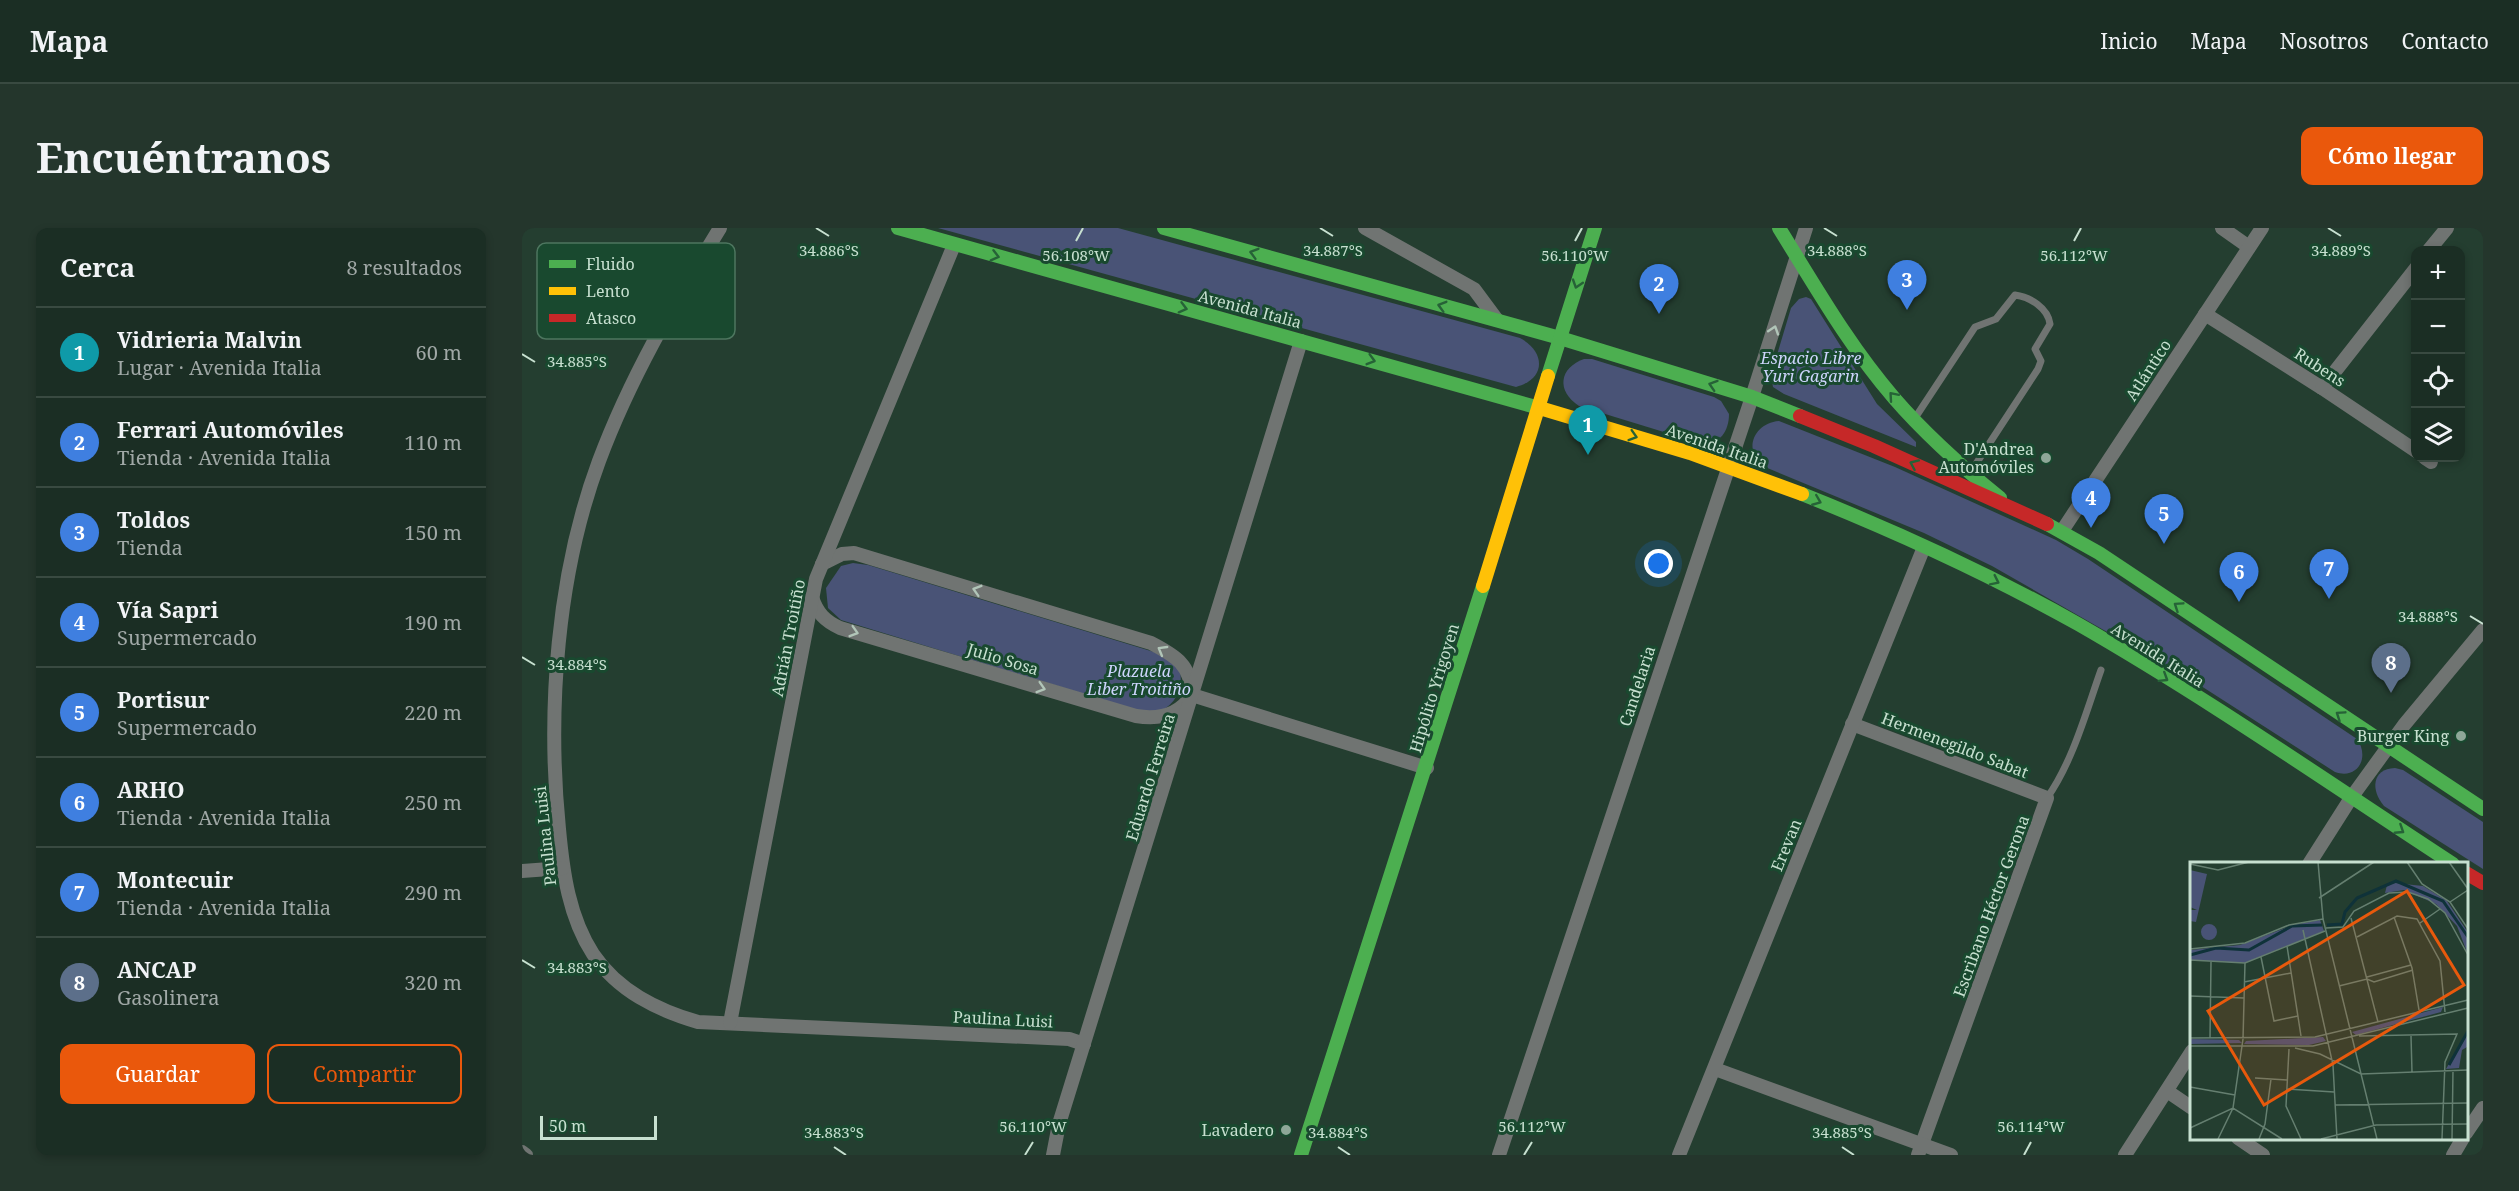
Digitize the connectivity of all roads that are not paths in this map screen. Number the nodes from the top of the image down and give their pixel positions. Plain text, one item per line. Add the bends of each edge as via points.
1 (720, 228) edge
2 (898, 228) edge
3 (1164, 228) edge
4 (1365, 228) edge
5 (1595, 228) edge
6 (1779, 228) edge
7 (1806, 228) edge
8 (2222, 228) edge
9 (2262, 228) edge
10 (2447, 228) edge
11 (711, 243) edge
12 (954, 245) junction
13 (2432, 246) edge
14 (2249, 247) junction
15 (1797, 258) junction
16 (2411, 273) edge
17 (2205, 314) junction
18 (1498, 321) junction
19 (1560, 338) junction
20 (654, 339) edge
21 (1301, 340) junction
22 (2322, 388) junction
23 (1752, 397) junction
24 (1537, 407) junction
25 (1914, 420) junction
26 (2411, 448) edge
27 (1728, 465) junction
28 (1970, 473) junction
29 (2012, 508) junction
30 (2062, 531) junction
31 (1924, 547) junction
32 (822, 564) junction
33 (812, 597) junction
34 (2483, 630) edge
35 (2101, 670) dead end
36 (1192, 695) junction
37 (1852, 724) junction
38 (2388, 747) junction
39 (1427, 768) junction
40 (2047, 798) junction
41 (2351, 798) junction
42 (2483, 809) edge
43 (2310, 862) edge
44 (2450, 862) edge
45 (563, 868) junction
46 (522, 871) edge
47 (2468, 874) edge
48 (2483, 883) edge
49 (730, 1023) junction
50 (1084, 1044) junction
51 (2190, 1054) edge
52 (1715, 1069) junction
53 (2167, 1091) junction
54 (2190, 1107) edge
55 (2483, 1108) edge
56 (2468, 1130) edge
57 (2241, 1140) edge
58 (2462, 1140) edge
59 (1920, 1150) edge
60 (522, 1152) edge
61 (1055, 1153) edge
62 (526, 1155) edge
63 (1301, 1155) edge
64 (1499, 1155) edge
65 (1679, 1155) edge
66 (1951, 1155) edge
67 (2125, 1155) edge
68 (2263, 1155) edge
69 (2453, 1155) edge

1 - 11 street, Paulina Luisi
2 - 12 main road, Avenida Italia
18 -> 3 main road
4 - 18 street via 1474,289
5 -> 19 main road, Hipólito Yrigoyen
6 - 15 main road
7 - 15 street, Candelaria
8 - 14 street
9 - 14 street, Atlántico
10 - 13 street
12 -> 21 main road, Avenida Italia
12 - 32 street, Adrián Troitiño
14 - 17 street, Atlántico
23 -> 15 street, Candelaria
25 -> 15 main road via 1859,354
16 - 22 street
17 - 22 street, Rubens
17 - 30 street, Atlántico
18 - 19 main road
23 -> 19 main road
19 - 24 main road, Hipólito Yrigoyen
20 - 45 street, Paulina Luisi via 598,463 582,518 562,624 555,699 555,764
21 -> 24 main road, Avenida Italia
21 - 36 street, Eduardo Ferreira
22 - 26 street, Rubens
23 - 27 street, Candelaria
29 -> 23 main road
24 -> 27 main road, Avenida Italia
24 - 39 main road, Hipólito Yrigoyen
25 - 28 main road
25 - 28 lane via 1975,327 1996,319 2015,295 2032,300 2046,312 2050,324 2035,349 2041,361 2038,369
27 -> 31 main road, Avenida Italia
27 - 64 street, Candelaria
28 - 29 main road
29 - 30 main road
38 -> 30 main road
31 - 37 street, Erevan
31 -> 41 main road, Avenida Italia via 2020,593 2114,646
32 - 33 street, Adrián Troitiño
36 -> 32 street via 1191,678 1179,660 1151,644 854,553
33 -> 36 street, Julio Sosa via 822,617 840,628 1136,716 1163,717 1178,710
33 - 49 street, Adrián Troitiño
34 - 38 street
35 - 40 lane, Escribano Héctor Gerona
36 - 39 street
36 - 50 street, Eduardo Ferreira
37 - 40 street, Hermenegildo Sabat
37 - 52 street, Erevan
38 - 41 street
38 - 42 main road
39 - 63 main road, Hipólito Yrigoyen
40 - 59 street, Escribano Héctor Gerona
41 - 43 street
41 -> 44 main road, Avenida Italia
45 - 46 street
45 - 49 street, Paulina Luisi via 582,935 614,978 652,1006 673,1015 698,1022
47 - 48 main road
49 - 50 street, Paulina Luisi via 1069,1039
50 - 61 street, Eduardo Ferreira via 1059,1124
51 - 53 street
52 - 59 street
52 - 65 street, Erevan
53 - 54 street
53 - 67 street
55 - 56 street
57 - 68 street
58 - 69 street
59 - 66 street
60 - 62 street

